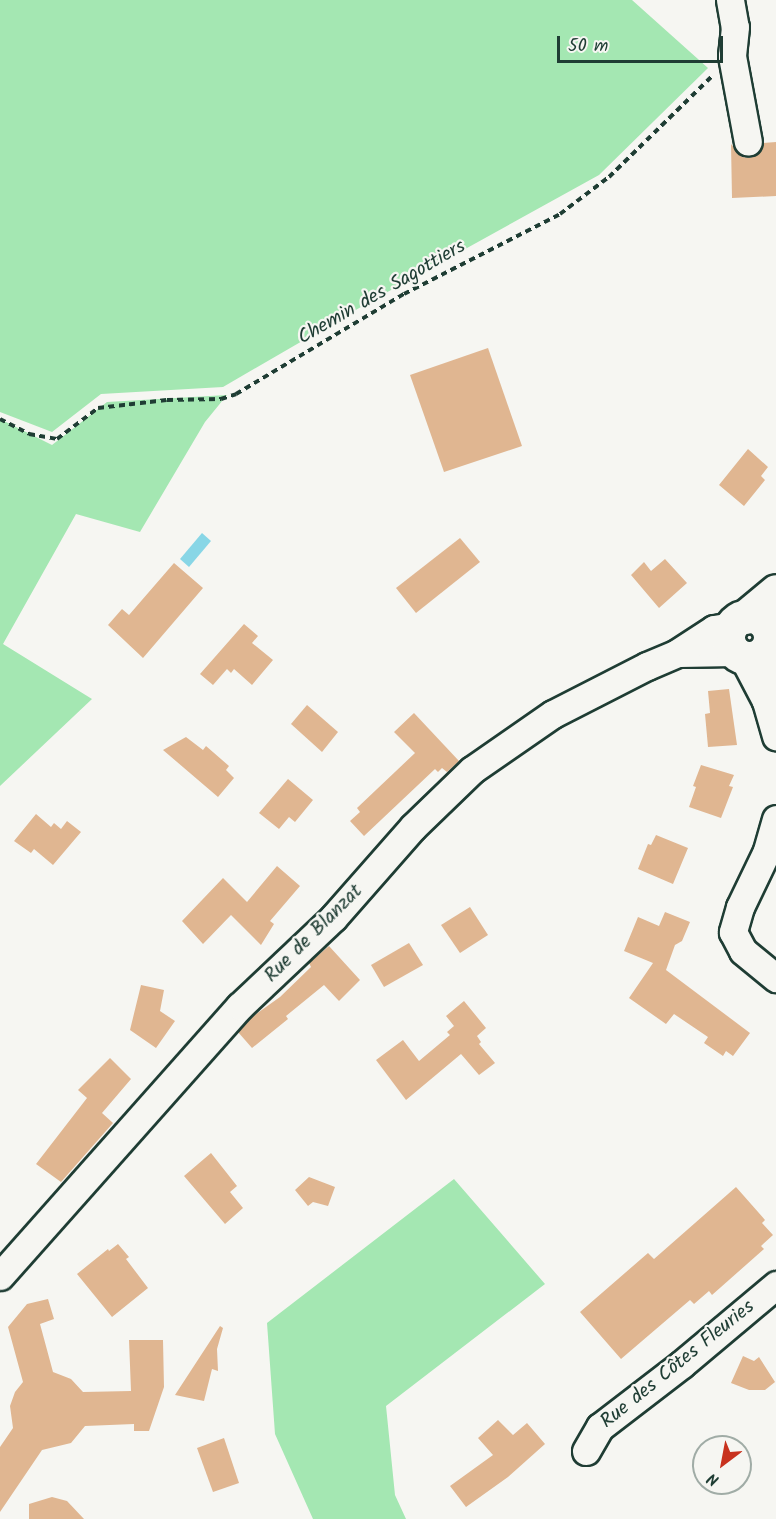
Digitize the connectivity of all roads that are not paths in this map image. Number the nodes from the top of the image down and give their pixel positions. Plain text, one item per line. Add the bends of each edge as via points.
1 (730, 0) edge
2 (748, 142) dead end
3 (776, 591) edge
4 (753, 636) edge
5 (776, 738) edge
6 (776, 819) edge
7 (776, 978) edge
8 (0, 1276) edge
9 (776, 1285) edge
10 (586, 1451) dead end

1 - 2 street via 735,27 732,56
3 - 4 street, Rue de Blanzat
4 - 5 street
4 - 8 street, Rue de Blanzat via 714,629 677,653 553,714 472,771 413,827 333,918 240,1006
6 - 7 street via 733,932 743,951
9 - 10 street, Rue des Côtes Fleuries via 600,1427

